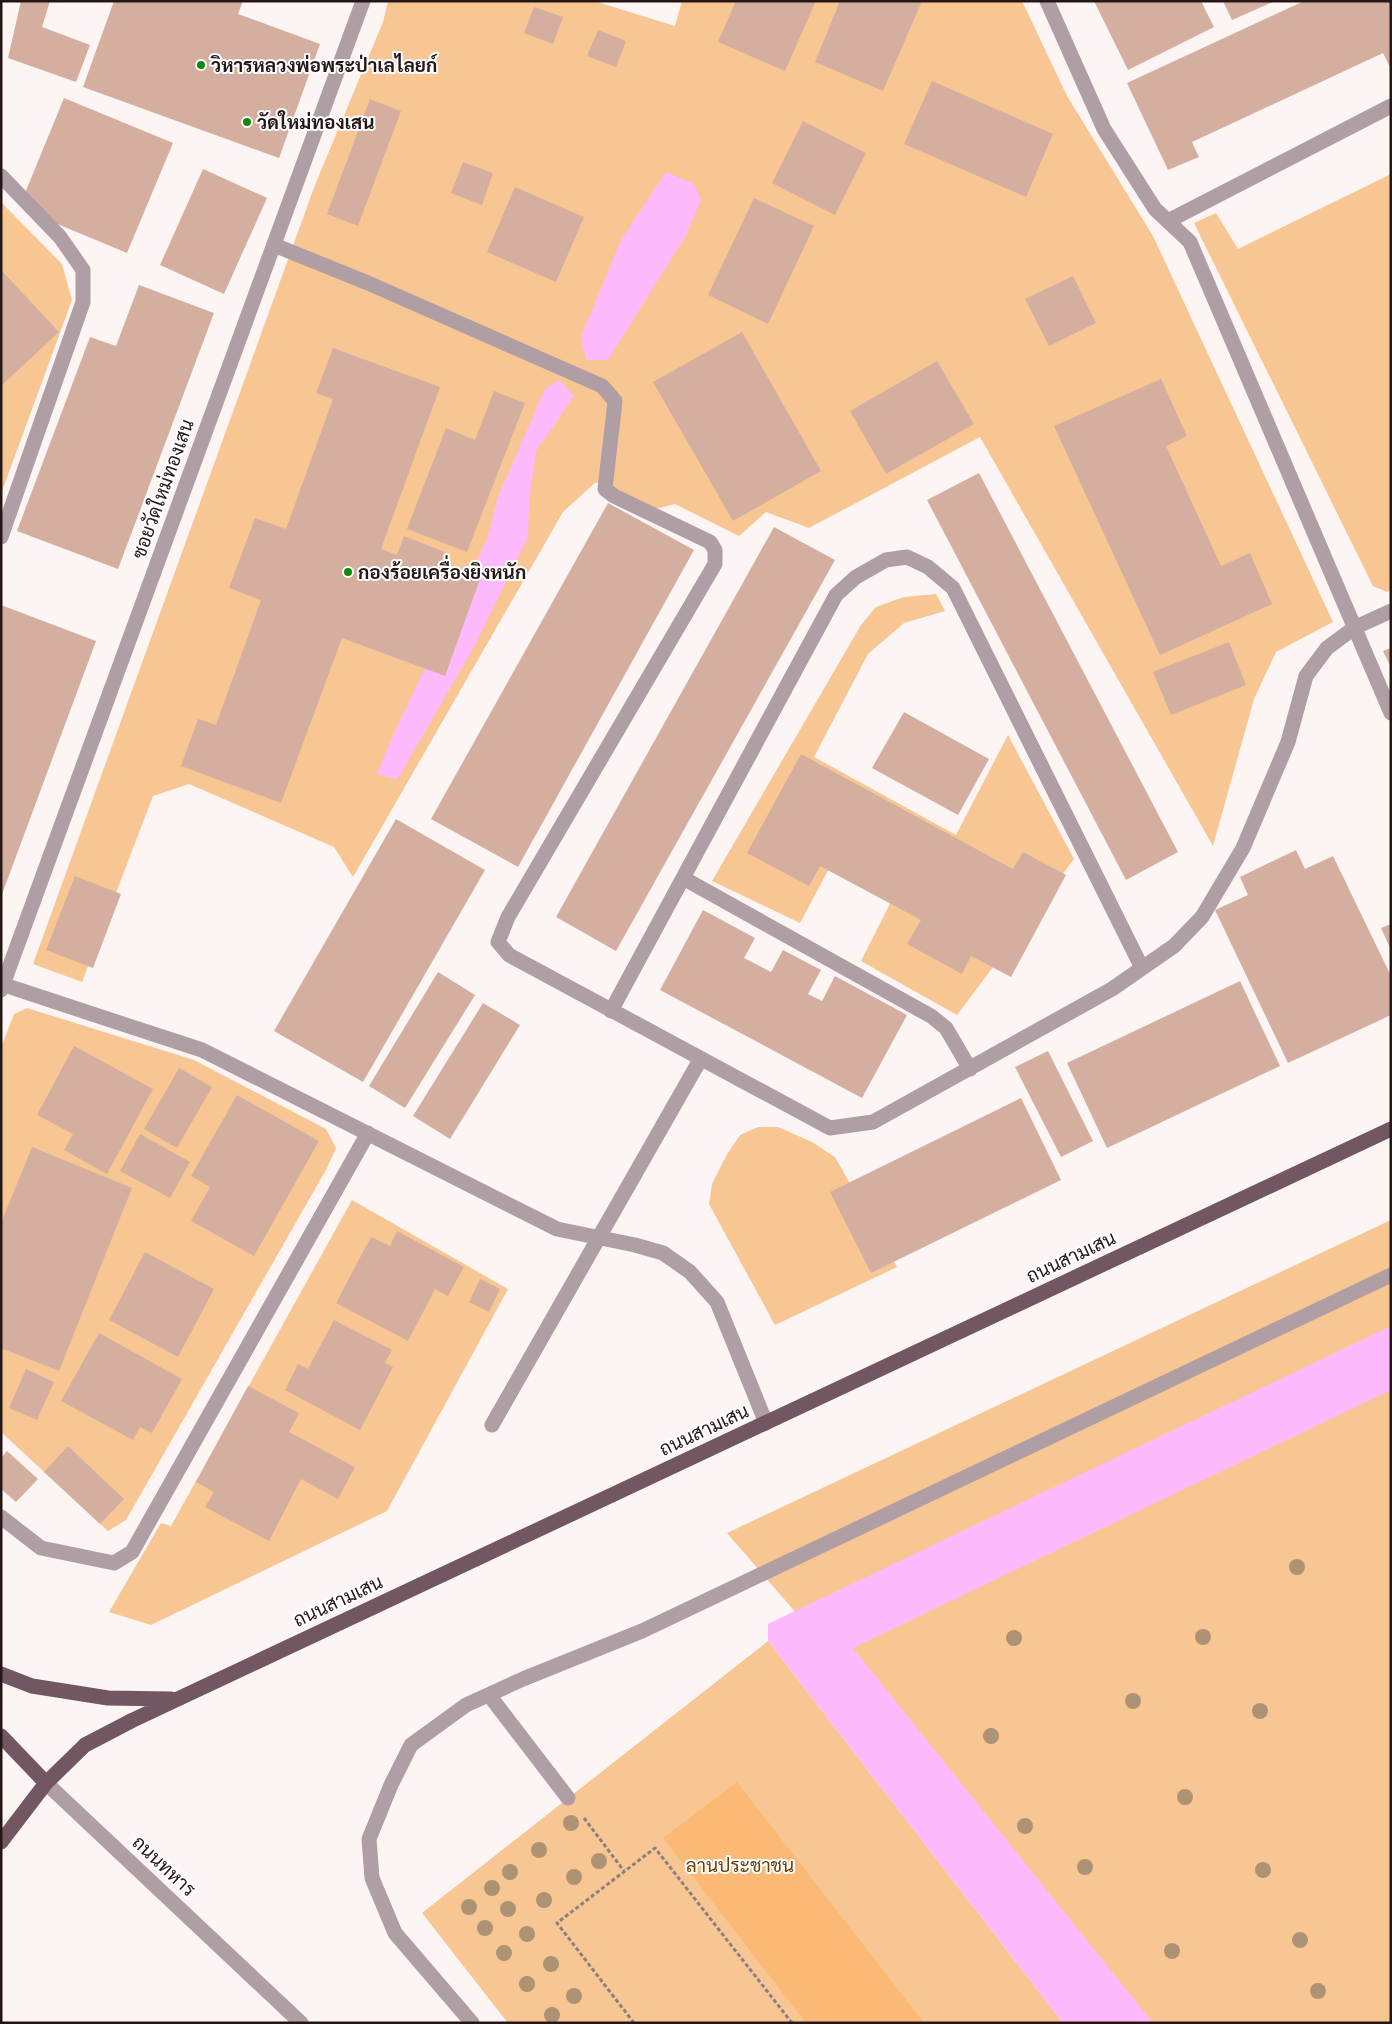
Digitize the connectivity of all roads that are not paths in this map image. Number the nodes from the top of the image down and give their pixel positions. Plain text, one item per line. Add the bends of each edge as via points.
1 (363, 1) edge
2 (1047, 1) edge
3 (1391, 106) edge
4 (1, 176) edge
5 (1168, 221) junction
6 (274, 245) junction
7 (1, 537) edge
8 (1391, 611) edge
9 (1354, 628) junction
10 (1391, 713) edge
11 (683, 878) junction
12 (1142, 968) junction
13 (2, 986) edge
14 (611, 1011) junction
15 (700, 1060) junction
16 (970, 1069) junction
17 (1391, 1129) edge
18 (368, 1133) junction
19 (598, 1237) junction
20 (1391, 1275) edge
21 (766, 1423) junction
22 (492, 1425) dead end
23 (1, 1517) edge
24 (1, 1674) edge
25 (488, 1695) junction
26 (175, 1700) junction
27 (1, 1736) edge
28 (46, 1783) junction
29 (568, 1798) road end
30 (1, 1842) edge
31 (301, 2023) edge
32 (472, 2023) edge

1 - 6 street, ซอยวัดใหม่ทองเสน
2 - 5 street via 1104,129 1155,209
3 - 5 street
4 - 7 street via 60,237 83,270 83,302
5 - 9 street via 1190,242
6 - 13 street, ซอยวัดใหม่ทองเสน
6 - 14 street via 368,282 602,386 615,401 605,489 710,542 715,550 715,564 508,917 498,942 509,955
8 - 9 street
9 - 10 street
9 - 12 street via 1327,648 1306,676 1288,742 1244,848 1202,917 1174,946
11 - 12 street via 836,594 856,577 886,560 907,557 928,566 953,588
11 - 14 street
11 - 16 street via 931,1016 946,1028
12 - 16 street via 1112,989
13 - 18 street via 202,1050
14 - 15 street
15 - 16 street via 830,1128 873,1122
15 - 19 street
17 - 21 main road, ถนนสามเสน
18 - 19 street via 557,1229
18 - 23 street via 132,1552 114,1563 41,1548
19 - 21 street via 663,1253 690,1272 717,1302
19 - 22 street
20 - 25 street via 642,1631
21 - 26 main road, ถนนสามเสน
24 - 26 main road via 32,1686 108,1698
25 - 29 street
25 - 32 street via 466,1705 411,1745 370,1839 372,1878 395,1933
26 - 28 main road, ถนนสามเสน via 85,1745
27 - 28 main road, ถนนทหาร
28 - 30 main road, ถนนสามเสน
28 - 31 street, ถนนทหาร

